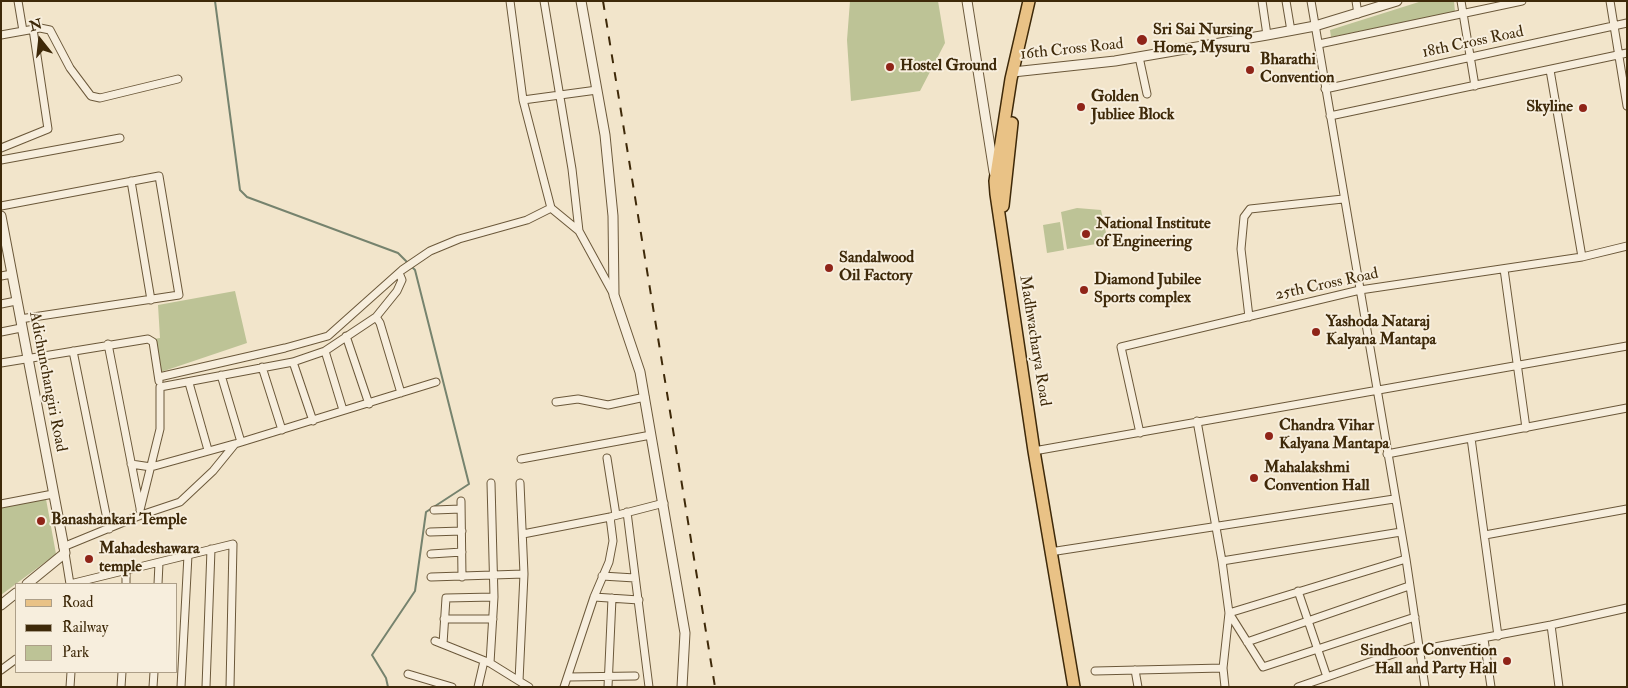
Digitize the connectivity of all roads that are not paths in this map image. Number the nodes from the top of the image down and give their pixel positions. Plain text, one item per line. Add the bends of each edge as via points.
1 (18, 1) edge
2 (510, 1) edge
3 (544, 1) edge
4 (581, 1) edge
5 (967, 1) edge
6 (1029, 1) edge
7 (1036, 1) edge
8 (1262, 1) edge
9 (1286, 1) edge
10 (1311, 1) edge
11 (1356, 1) edge
12 (1461, 1) edge
13 (1522, 1) edge
14 (1610, 1) edge
15 (1396, 2) edge
16 (1358, 14) junction
17 (1463, 14) junction
18 (1627, 23) edge
19 (1615, 25) junction
20 (1315, 26) junction
21 (33, 29) junction
22 (23, 31) junction
23 (1291, 31) junction
24 (1, 35) edge
25 (1267, 35) junction
26 (1318, 44) junction
27 (1623, 54) edge
28 (1139, 57) junction
29 (1470, 58) junction
30 (1550, 70) junction
31 (1016, 72) junction
32 (178, 79) dead end
33 (1475, 86) junction
34 (1325, 89) junction
35 (597, 90) junction
36 (1147, 94) dead end
37 (559, 96) junction
38 (524, 100) junction
39 (1627, 106) edge
40 (1330, 116) junction
41 (120, 138) dead end
42 (1, 148) edge
43 (1, 160) edge
44 (131, 181) junction
45 (996, 181) junction
46 (1003, 198) junction
47 (1343, 199) junction
48 (1, 206) edge
49 (551, 208) junction
50 (1, 216) edge
51 (579, 231) junction
52 (1627, 246) edge
53 (1582, 257) junction
54 (1504, 269) junction
55 (401, 272) junction
56 (12, 274) junction
57 (1, 276) edge
58 (1360, 290) junction
59 (614, 295) junction
60 (151, 300) junction
61 (16, 301) junction
62 (1, 304) edge
63 (376, 317) junction
64 (1249, 317) junction
65 (20, 324) junction
66 (1, 332) edge
67 (346, 336) junction
68 (108, 344) junction
69 (1627, 346) edge
70 (73, 351) junction
71 (326, 351) junction
72 (27, 358) junction
73 (293, 362) junction
74 (1, 363) edge
75 (1516, 364) junction
76 (262, 367) junction
77 (221, 375) junction
78 (159, 377) junction
79 (436, 382) dead end
80 (189, 383) junction
81 (160, 387) junction
82 (1376, 390) junction
83 (401, 393) junction
84 (645, 397) junction
85 (556, 402) dead end
86 (369, 404) junction
87 (1627, 408) edge
88 (343, 410) junction
89 (313, 421) junction
90 (1196, 421) junction
91 (1526, 428) junction
92 (282, 430) junction
93 (1140, 433) junction
94 (651, 436) junction
95 (1470, 438) junction
96 (238, 443) junction
97 (208, 450) junction
98 (1038, 451) junction
99 (1387, 454) junction
100 (607, 458) dead end
101 (521, 459) dead end
102 (130, 464) junction
103 (151, 468) junction
104 (491, 483) dead end
105 (520, 483) dead end
106 (53, 494) junction
107 (1394, 499) junction
108 (664, 503) junction
109 (1, 504) edge
110 (1627, 509) edge
111 (434, 510) dead end
112 (627, 512) junction
113 (140, 513) junction
114 (613, 516) junction
115 (1216, 528) junction
116 (109, 529) junction
117 (462, 531) junction
118 (430, 532) dead end
119 (1401, 532) junction
120 (523, 534) junction
121 (1485, 535) junction
122 (211, 549) junction
123 (64, 550) junction
124 (1054, 551) junction
125 (462, 552) junction
126 (431, 554) dead end
127 (188, 555) junction
128 (1406, 560) junction
129 (1222, 561) junction
130 (159, 563) junction
131 (126, 572) junction
132 (524, 574) junction
133 (493, 576) junction
134 (602, 576) junction
135 (431, 577) dead end
136 (462, 577) junction
137 (635, 578) junction
138 (28, 583) edge
139 (70, 583) edge
140 (75, 583) edge
141 (126, 583) edge
142 (158, 583) edge
143 (1410, 586) junction
144 (1298, 591) junction
145 (15, 594) edge
146 (494, 597) junction
147 (594, 597) junction
148 (612, 598) junction
149 (639, 600) junction
150 (1, 605) edge
151 (1627, 608) edge
152 (1229, 613) junction
153 (1415, 617) junction
154 (444, 619) junction
155 (493, 619) junction
156 (1308, 620) junction
157 (1551, 625) junction
158 (1498, 636) junction
159 (1484, 639) junction
160 (434, 641) dead end
161 (1247, 642) junction
162 (443, 644) junction
163 (1419, 648) junction
164 (1317, 649) junction
165 (15, 660) edge
166 (487, 662) junction
167 (1223, 668) junction
168 (1, 670) edge
169 (1135, 670) junction
170 (1095, 671) dead end
171 (71, 673) edge
172 (122, 673) edge
173 (154, 673) edge
174 (408, 674) dead end
175 (568, 676) junction
176 (609, 676) junction
177 (635, 676) dead end
178 (1327, 677) junction
179 (519, 681) junction
180 (70, 687) edge
181 (121, 687) edge
182 (153, 687) edge
183 (181, 687) edge
184 (206, 687) edge
185 (230, 687) edge
186 (452, 687) edge
187 (478, 687) edge
188 (529, 687) edge
189 (564, 687) edge
190 (608, 687) edge
191 (649, 687) edge
192 (682, 687) edge
193 (1074, 687) edge
194 (1081, 687) edge
195 (1138, 687) edge
196 (1225, 687) edge
197 (1298, 687) edge
198 (1425, 687) edge
199 (1491, 687) edge
200 (1559, 687) edge

1 - 22 street
2 - 38 street
3 - 37 street
4 - 35 street
5 - 45 street
6 - 31 main road, Madhwacharya Road
7 - 31 main road
8 - 25 street
9 - 23 street
10 - 20 street
11 - 16 street
12 - 17 street
13 - 17 street
14 - 19 street
15 - 16 street, 16th Cross Road
16 - 20 street, 16th Cross Road
17 - 26 street
17 - 29 street
18 - 19 street, 18th Cross Road
19 - 27 street
19 - 29 street, 18th Cross Road
20 - 23 street, 16th Cross Road
20 - 26 street
21 - 22 street
21 - 32 street via 50,30 70,68 91,96 100,98
21 - 42 street via 48,129
22 - 24 street
23 - 25 street, 16th Cross Road
25 - 28 street, 16th Cross Road
26 - 34 street
27 - 30 street
27 - 39 street
28 - 31 street, 16th Cross Road
28 - 36 street
29 - 33 street
29 - 34 street, 18th Cross Road
30 - 33 street
30 - 53 street
31 - 45 main road, Madhwacharya Road
31 - 46 main road, Madhwacharya Road
33 - 40 street
34 - 40 street
35 - 37 street
35 - 59 street via 613,216
37 - 38 street
37 - 51 street
38 - 49 street
40 - 47 street
41 - 43 street
44 - 48 street
44 - 60 street
44 - 60 street via 159,176 179,295
45 - 46 street
45 - 98 main road, Madhwacharya Road via 998,216
46 - 98 main road, Madhwacharya Road
47 - 58 street
47 - 64 street via 1250,209 1244,217 1241,249
49 - 51 street
49 - 55 street via 527,220 459,239 430,251
50 - 56 street, Adichunchangiri Road
51 - 59 street
52 - 53 street, 25th Cross Road
53 - 54 street, 25th Cross Road
54 - 58 street, 25th Cross Road
54 - 75 street
55 - 63 street via 402,280 397,291
55 - 78 street via 328,336
56 - 57 street
56 - 61 street, Adichunchangiri Road
58 - 64 street, 25th Cross Road
58 - 82 street
59 - 84 street
60 - 65 street
61 - 62 street
61 - 65 street, Adichunchangiri Road
63 - 67 street
63 - 83 street
64 - 93 street, 25th Cross Road via 1121,347
65 - 66 street
65 - 72 street, Adichunchangiri Road
67 - 71 street
67 - 86 street
68 - 70 street
68 - 78 street via 152,340
68 - 102 street
69 - 75 street
70 - 72 street
70 - 116 street
71 - 73 street
71 - 88 street
72 - 74 street
72 - 106 street, Adichunchangiri Road
73 - 76 street
73 - 89 street
75 - 82 street
75 - 91 street
76 - 77 street
76 - 92 street
77 - 80 street
77 - 96 street
78 - 81 street
79 - 83 street
80 - 81 street
80 - 97 street
81 - 103 street via 160,429
82 - 90 street
82 - 99 street
83 - 86 street
84 - 85 street via 608,405 578,399
84 - 94 street
86 - 88 street
87 - 91 street
88 - 89 street
89 - 92 street
90 - 93 street
90 - 115 street
91 - 95 street
92 - 96 street
93 - 98 street
94 - 101 street
94 - 108 street
95 - 99 street
95 - 121 street
96 - 97 street
96 - 113 street via 184,499 168,507
97 - 103 street
98 - 124 main road, Madhwacharya Road
99 - 107 street
100 - 114 street
102 - 103 street
102 - 113 street
103 - 113 street
104 - 133 street
105 - 120 street
106 - 109 street
106 - 123 street, Adichunchangiri Road
107 - 115 street
107 - 119 street
108 - 112 street
108 - 192 street via 685,633
110 - 121 street
111 - 117 street via 461,505
112 - 114 street
112 - 137 street
113 - 116 street
114 - 120 street
114 - 134 street via 612,552
115 - 124 street
115 - 129 street
116 - 123 street
117 - 118 street
117 - 125 street
119 - 128 street
119 - 129 street
120 - 132 street
121 - 158 street
122 - 127 street
122 - 184 street
122 - 185 street via 233,544
123 - 138 street
123 - 139 street
124 - 193 main road, Madhwacharya Road
124 - 194 main road, Madhwacharya Road
125 - 126 street
125 - 136 street
127 - 130 street
127 - 183 street
128 - 143 street
128 - 144 street
129 - 152 street
130 - 131 street
130 - 142 street
131 - 140 street
131 - 141 street
132 - 133 street
132 - 179 street
133 - 136 street
133 - 146 street
134 - 137 street
134 - 147 street
135 - 136 street
137 - 149 street
143 - 153 street
143 - 156 street
144 - 152 street
144 - 156 street
145 - 150 street
146 - 154 street via 446,598
146 - 155 street
147 - 148 street
147 - 175 street
148 - 149 street
148 - 176 street
149 - 191 street
151 - 157 street
152 - 161 street
152 - 167 street
153 - 163 street
153 - 164 street
154 - 155 street
154 - 162 street
155 - 166 street
156 - 161 street
156 - 164 street
157 - 158 street
157 - 200 street
158 - 159 street
159 - 163 street
159 - 199 street
160 - 162 street
161 - 164 street via 1263,668
162 - 166 street
163 - 178 street
163 - 198 street
164 - 178 street
165 - 168 street
166 - 179 street
166 - 187 street
167 - 169 street
167 - 196 street
169 - 170 street
169 - 195 street
171 - 180 street
172 - 181 street
173 - 182 street
174 - 186 street
175 - 176 street
175 - 189 street
176 - 177 street
176 - 190 street
178 - 197 street
179 - 188 street

